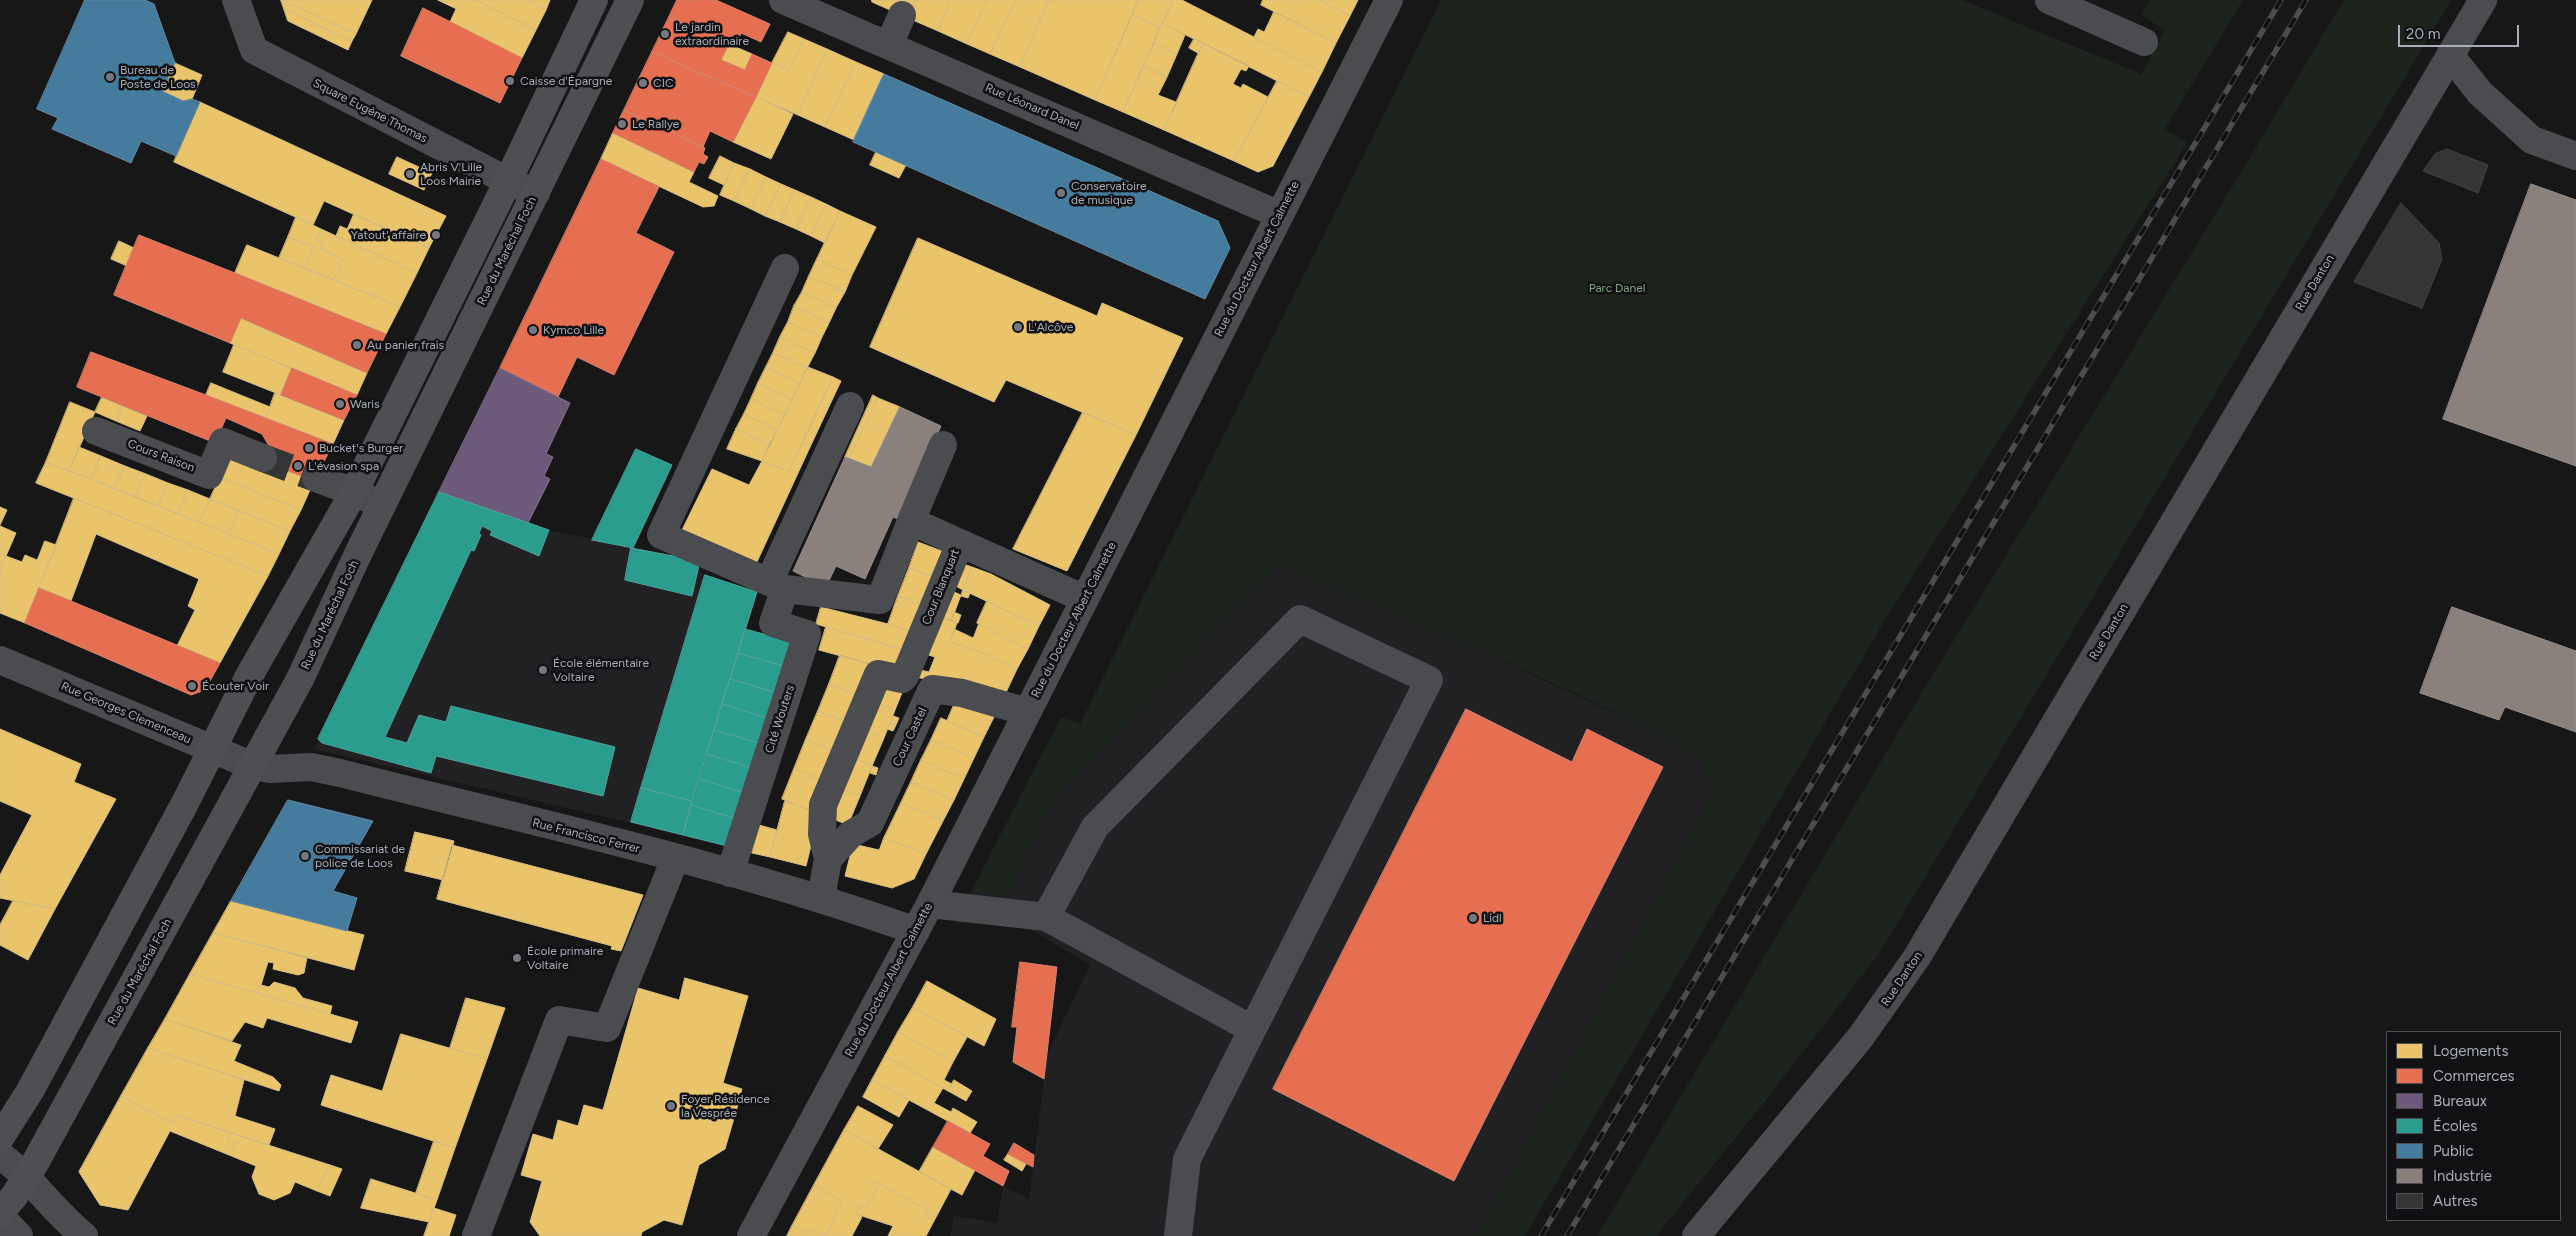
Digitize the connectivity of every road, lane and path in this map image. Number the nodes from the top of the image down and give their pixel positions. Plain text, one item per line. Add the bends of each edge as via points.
1 (236, 0) edge
2 (594, 0) edge
3 (630, 0) edge
4 (783, 0) edge
5 (1389, 0) edge
6 (2049, 0) edge
7 (2483, 0) edge
8 (902, 15) dead end
9 (2144, 42) dead end
10 (889, 45) junction
11 (2450, 54) junction
12 (2576, 156) edge
13 (508, 181) junction
14 (536, 193) junction
15 (1280, 215) junction
16 (785, 268) dead end
17 (850, 406) dead end
18 (96, 431) dead end
19 (943, 445) dead end
20 (263, 458) tunnel mouth
21 (316, 478) tunnel mouth
22 (354, 492) junction
23 (382, 505) junction
24 (911, 521) junction
25 (960, 543) junction
26 (777, 586) junction
27 (1085, 600) junction
28 (0, 660) edge
29 (1027, 712) junction
30 (213, 748) junction
31 (253, 766) junction
32 (675, 859) junction
33 (828, 859) junction
34 (730, 873) junction
35 (821, 898) junction
36 (930, 904) junction
37 (1046, 917) junction
38 (916, 931) junction
39 (1252, 1029) junction
40 (0, 1138) edge
41 (0, 1155) edge
42 (26, 1178) junction
43 (0, 1215) edge
44 (19, 1236) edge
45 (84, 1236) edge
46 (476, 1236) edge
47 (751, 1236) edge
48 (1178, 1236) edge
49 (1696, 1236) edge

1 - 13 street, Square Eugène Thomas via 254,50
2 - 13 main road
3 - 14 main road, Rue du Maréchal Foch
4 - 10 street, Rue Léonard Danel
5 - 15 street, Rue du Docteur Albert Calmette
6 - 9 street
7 - 11 street, Rue Danton
8 - 10 street
10 - 15 street, Rue Léonard Danel
11 - 12 street via 2480,93 2532,140
11 - 49 street, Rue Danton via 1918,957 1860,1038
13 - 14 street, Square Eugène Thomas
13 - 22 main road
14 - 23 main road, Rue du Maréchal Foch
15 - 27 street, Rue du Docteur Albert Calmette
16 - 26 street via 661,535
17 - 26 street
18 - 20 street, Cours Raison via 209,475 223,442
19 - 24 street
21 - 22 street
22 - 23 street
22 - 30 main road via 245,684
23 - 31 main road, Rue du Maréchal Foch via 300,680
24 - 25 street
24 - 26 street via 880,600
25 - 27 street, Cour Blanquart
25 - 33 street, Cour Blanquart via 905,676 902,679 878,674 823,805 822,834
26 - 34 street, Cité Wouters via 773,623 807,634
27 - 29 street, Rue du Docteur Albert Calmette
28 - 30 street, Rue Georges Clemenceau
29 - 33 street, Cour Castel via 962,693 932,689 870,823 851,834
29 - 36 street, Rue du Docteur Albert Calmette
30 - 31 street, Rue Georges Clemenceau
30 - 40 main road via 30,1091
31 - 32 street, Rue Francisco Ferrer via 270,770 324,769
31 - 42 main road, Rue du Maréchal Foch
32 - 34 street, Rue Francisco Ferrer
32 - 46 street via 607,1028 558,1020
33 - 35 street
34 - 35 street, Rue Francisco Ferrer
35 - 38 street, Rue Francisco Ferrer
36 - 37 street
36 - 38 street, Rue du Docteur Albert Calmette
37 - 39 street
37 - 39 street via 1095,827 1300,619 1429,680
38 - 47 street, Rue du Docteur Albert Calmette
39 - 48 street via 1187,1159
41 - 42 street
42 - 43 main road, Rue du Maréchal Foch
42 - 45 street
43 - 44 street

